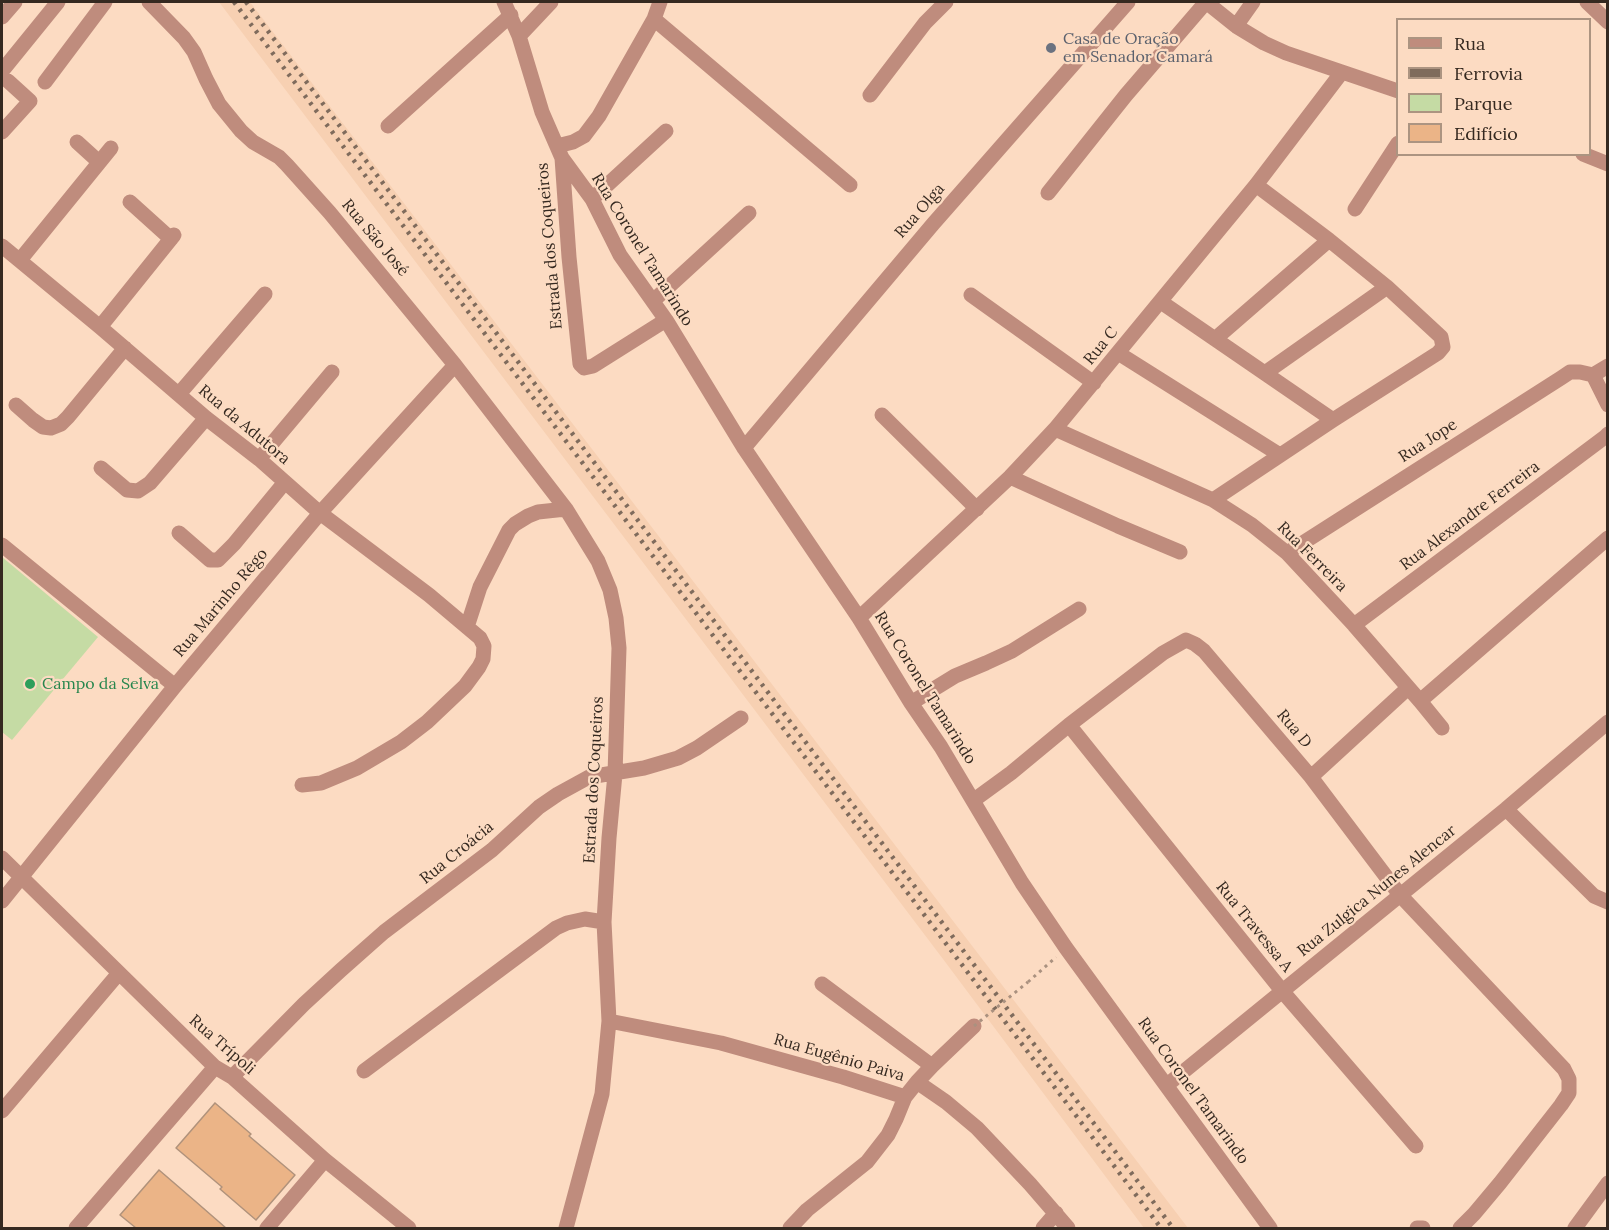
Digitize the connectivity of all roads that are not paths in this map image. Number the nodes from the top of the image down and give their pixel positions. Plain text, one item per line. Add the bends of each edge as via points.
1 (15, 2) edge
2 (58, 2) edge
3 (105, 2) edge
4 (149, 2) edge
5 (551, 2) edge
6 (660, 2) edge
7 (946, 2) edge
8 (1128, 2) edge
9 (1206, 2) edge
10 (1253, 2) edge
11 (1587, 2) edge
12 (507, 8) edge
13 (2, 17) edge
14 (654, 19) junction
15 (1608, 22) edge
16 (1236, 26) junction
17 (519, 36) junction
18 (1342, 72) junction
19 (5, 76) edge
20 (45, 82) dead end
21 (1396, 90) edge
22 (870, 95) dead end
23 (388, 126) dead end
24 (666, 130) dead end
25 (2, 132) edge
26 (77, 142) dead end
27 (1396, 146) edge
28 (111, 147) dead end
29 (559, 152) junction
30 (1588, 156) edge
31 (99, 162) junction
32 (1608, 164) edge
33 (850, 184) dead end
34 (1256, 185) junction
35 (1048, 193) dead end
36 (591, 198) junction
37 (130, 202) dead end
38 (1355, 209) dead end
39 (749, 213) dead end
40 (1329, 240) junction
41 (2, 246) edge
42 (20, 260) junction
43 (1387, 288) junction
44 (265, 294) dead end
45 (971, 295) dead end
46 (653, 301) junction
47 (1161, 302) junction
48 (666, 320) junction
49 (100, 327) junction
50 (1215, 339) junction
51 (125, 348) junction
52 (1118, 354) junction
53 (455, 365) junction
54 (1608, 366) edge
55 (332, 372) dead end
56 (1265, 373) junction
57 (1593, 375) junction
58 (1094, 383) junction
59 (179, 394) junction
60 (16, 405) dead end
61 (1608, 405) edge
62 (882, 415) dead end
63 (206, 418) junction
64 (1333, 420) junction
65 (1055, 429) junction
66 (1608, 434) edge
67 (744, 448) junction
68 (1280, 455) junction
69 (259, 459) junction
70 (101, 468) dead end
71 (1010, 477) junction
72 (285, 482) junction
73 (1213, 500) junction
74 (566, 509) junction
75 (977, 509) junction
76 (320, 513) junction
77 (179, 533) dead end
78 (1608, 538) edge
79 (2, 545) edge
80 (1180, 552) dead end
81 (1287, 553) junction
82 (1079, 609) dead end
83 (859, 618) junction
84 (1354, 625) junction
85 (467, 627) junction
86 (175, 686) junction
87 (1408, 688) junction
88 (1420, 701) junction
89 (911, 703) junction
90 (741, 718) dead end
91 (1608, 722) edge
92 (1069, 725) junction
93 (1442, 728) dead end
94 (615, 774) junction
95 (1311, 777) junction
96 (302, 785) dead end
97 (974, 800) junction
98 (1506, 809) junction
99 (2, 858) edge
100 (22, 877) junction
101 (1400, 895) junction
102 (2, 901) edge
103 (1608, 902) edge
104 (604, 922) junction
105 (119, 973) junction
106 (822, 984) dead end
107 (1284, 992) junction
108 (609, 1021) junction
109 (974, 1026) road end
110 (932, 1066) junction
111 (215, 1067) junction
112 (364, 1071) dead end
113 (232, 1077) junction
114 (916, 1082) junction
115 (1167, 1085) junction
116 (905, 1097) junction
117 (2, 1111) edge
118 (1416, 1146) dead end
119 (325, 1160) junction
120 (1608, 1183) edge
121 (1056, 1213) junction
122 (76, 1228) edge
123 (267, 1228) edge
124 (410, 1228) edge
125 (566, 1228) edge
126 (790, 1228) edge
127 (1043, 1228) edge
128 (1068, 1228) edge
129 (1270, 1228) edge
130 (1417, 1228) edge
131 (1423, 1228) edge
132 (1460, 1228) edge
133 (1575, 1228) edge

1 - 13 street
2 - 19 street
3 - 20 street
4 - 53 street, Rua São José via 194,52 219,104 241,131 279,157 293,172
5 - 17 street
6 - 14 street
7 - 22 street
8 - 67 street, Rua Olga via 925,233
9 - 16 street
9 - 35 street
10 - 16 street
11 - 15 street
12 - 17 street, Estrada dos Coqueiros
12 - 23 street
14 - 29 street via 599,116 584,136
14 - 33 street
16 - 18 street via 1286,53
17 - 29 street, Estrada dos Coqueiros via 542,112
18 - 21 street
18 - 34 street, Rua C
19 - 25 street via 30,101
24 - 36 street
26 - 31 street
27 - 38 street
28 - 31 street
29 - 36 street, Rua Coronel Tamarindo
29 - 48 street, Estrada dos Coqueiros via 580,364 588,368
30 - 32 street
31 - 42 street
34 - 40 street
34 - 47 street, Rua C
36 - 46 street, Rua Coronel Tamarindo via 621,255
37 - 49 street via 172,237
39 - 46 street
40 - 43 street
40 - 50 street
41 - 42 street, Rua da Adutora
42 - 49 street, Rua da Adutora
43 - 56 street
43 - 64 street via 1441,337 1443,347
44 - 59 street
45 - 58 street
46 - 48 street, Rua Coronel Tamarindo
47 - 50 street
47 - 52 street, Rua C
48 - 67 street, Rua Coronel Tamarindo
49 - 51 street, Rua da Adutora
50 - 56 street
51 - 59 street, Rua da Adutora
51 - 60 street via 57,426 44,427
52 - 58 street, Rua C
52 - 68 street
53 - 74 street, Rua São José
53 - 76 street, Rua Marinho Rêgo
54 - 57 street
55 - 69 street
56 - 64 street
57 - 61 street
57 - 81 street, Rua Jope via 1570,372
58 - 65 street, Rua C
59 - 63 street, Rua da Adutora
62 - 75 street
63 - 69 street, Rua da Adutora
63 - 70 street via 150,483 138,491 127,490
64 - 68 street
65 - 71 street, Rua C
65 - 73 street, Rua Ferreira
66 - 84 street, Rua Alexandre Ferreira
67 - 83 street, Rua Coronel Tamarindo
68 - 73 street
69 - 72 street, Rua da Adutora
71 - 75 street, Rua C
71 - 80 street
72 - 76 street, Rua da Adutora
72 - 77 street via 218,560 210,560
73 - 81 street, Rua Ferreira
74 - 85 street via 538,512 509,530 480,587
74 - 94 street, Estrada dos Coqueiros via 598,561 616,618 619,648
75 - 83 street, Rua C
76 - 85 street, Rua da Adutora
76 - 86 street, Rua Marinho Rêgo
78 - 88 street
79 - 86 street
81 - 84 street, Rua Ferreira
82 - 89 street via 1012,651 955,676
83 - 89 street, Rua Coronel Tamarindo
84 - 87 street, Rua Ferreira
85 - 96 street, Rua da Adutora via 484,646 483,659 465,686 401,742 357,768 321,783
86 - 100 street, Rua Marinho Rêgo
87 - 88 street, Rua Ferreira
87 - 95 street
88 - 93 street, Rua Ferreira
89 - 97 street, Rua Coronel Tamarindo
90 - 94 street, Rua Croácia via 678,758
91 - 98 street, Rua Zulgica Nunes Alencar
92 - 95 street, Rua D via 1163,652 1186,640 1204,651
92 - 97 street, Rua D
92 - 107 street, Rua Travessa A
94 - 104 street, Estrada dos Coqueiros
94 - 113 street, Rua Croácia via 589,777 539,807 492,850 340,970
95 - 101 street, Rua D
97 - 115 street, Rua Coronel Tamarindo via 1022,883 1066,948
98 - 101 street, Rua Zulgica Nunes Alencar
98 - 103 street via 1594,896
99 - 100 street, Rua Trípoli
100 - 102 street, Rua Marinho Rêgo
100 - 105 street, Rua Trípoli
101 - 107 street, Rua Zulgica Nunes Alencar
101 - 132 street, Rua D via 1564,1069 1569,1079 1569,1093
104 - 108 street, Estrada dos Coqueiros
104 - 112 street via 585,919 556,928
105 - 111 street, Rua Trípoli
105 - 117 street
106 - 110 street
107 - 115 street, Rua Zulgica Nunes Alencar
107 - 118 street, Rua Travessa A
108 - 116 street, Rua Eugênio Paiva via 721,1043
108 - 125 street, Estrada dos Coqueiros via 602,1094
109 - 110 street
110 - 114 street
111 - 113 street, Rua Trípoli
111 - 122 street
113 - 119 street, Rua Trípoli
114 - 116 street, Rua Eugênio Paiva
114 - 121 street, Rua Eugênio Paiva via 977,1128
115 - 129 street, Rua Coronel Tamarindo
116 - 126 street via 888,1135 867,1162
119 - 123 street
119 - 124 street, Rua Trípoli
120 - 133 street
121 - 127 street
121 - 128 street, Rua Eugênio Paiva
130 - 131 street

